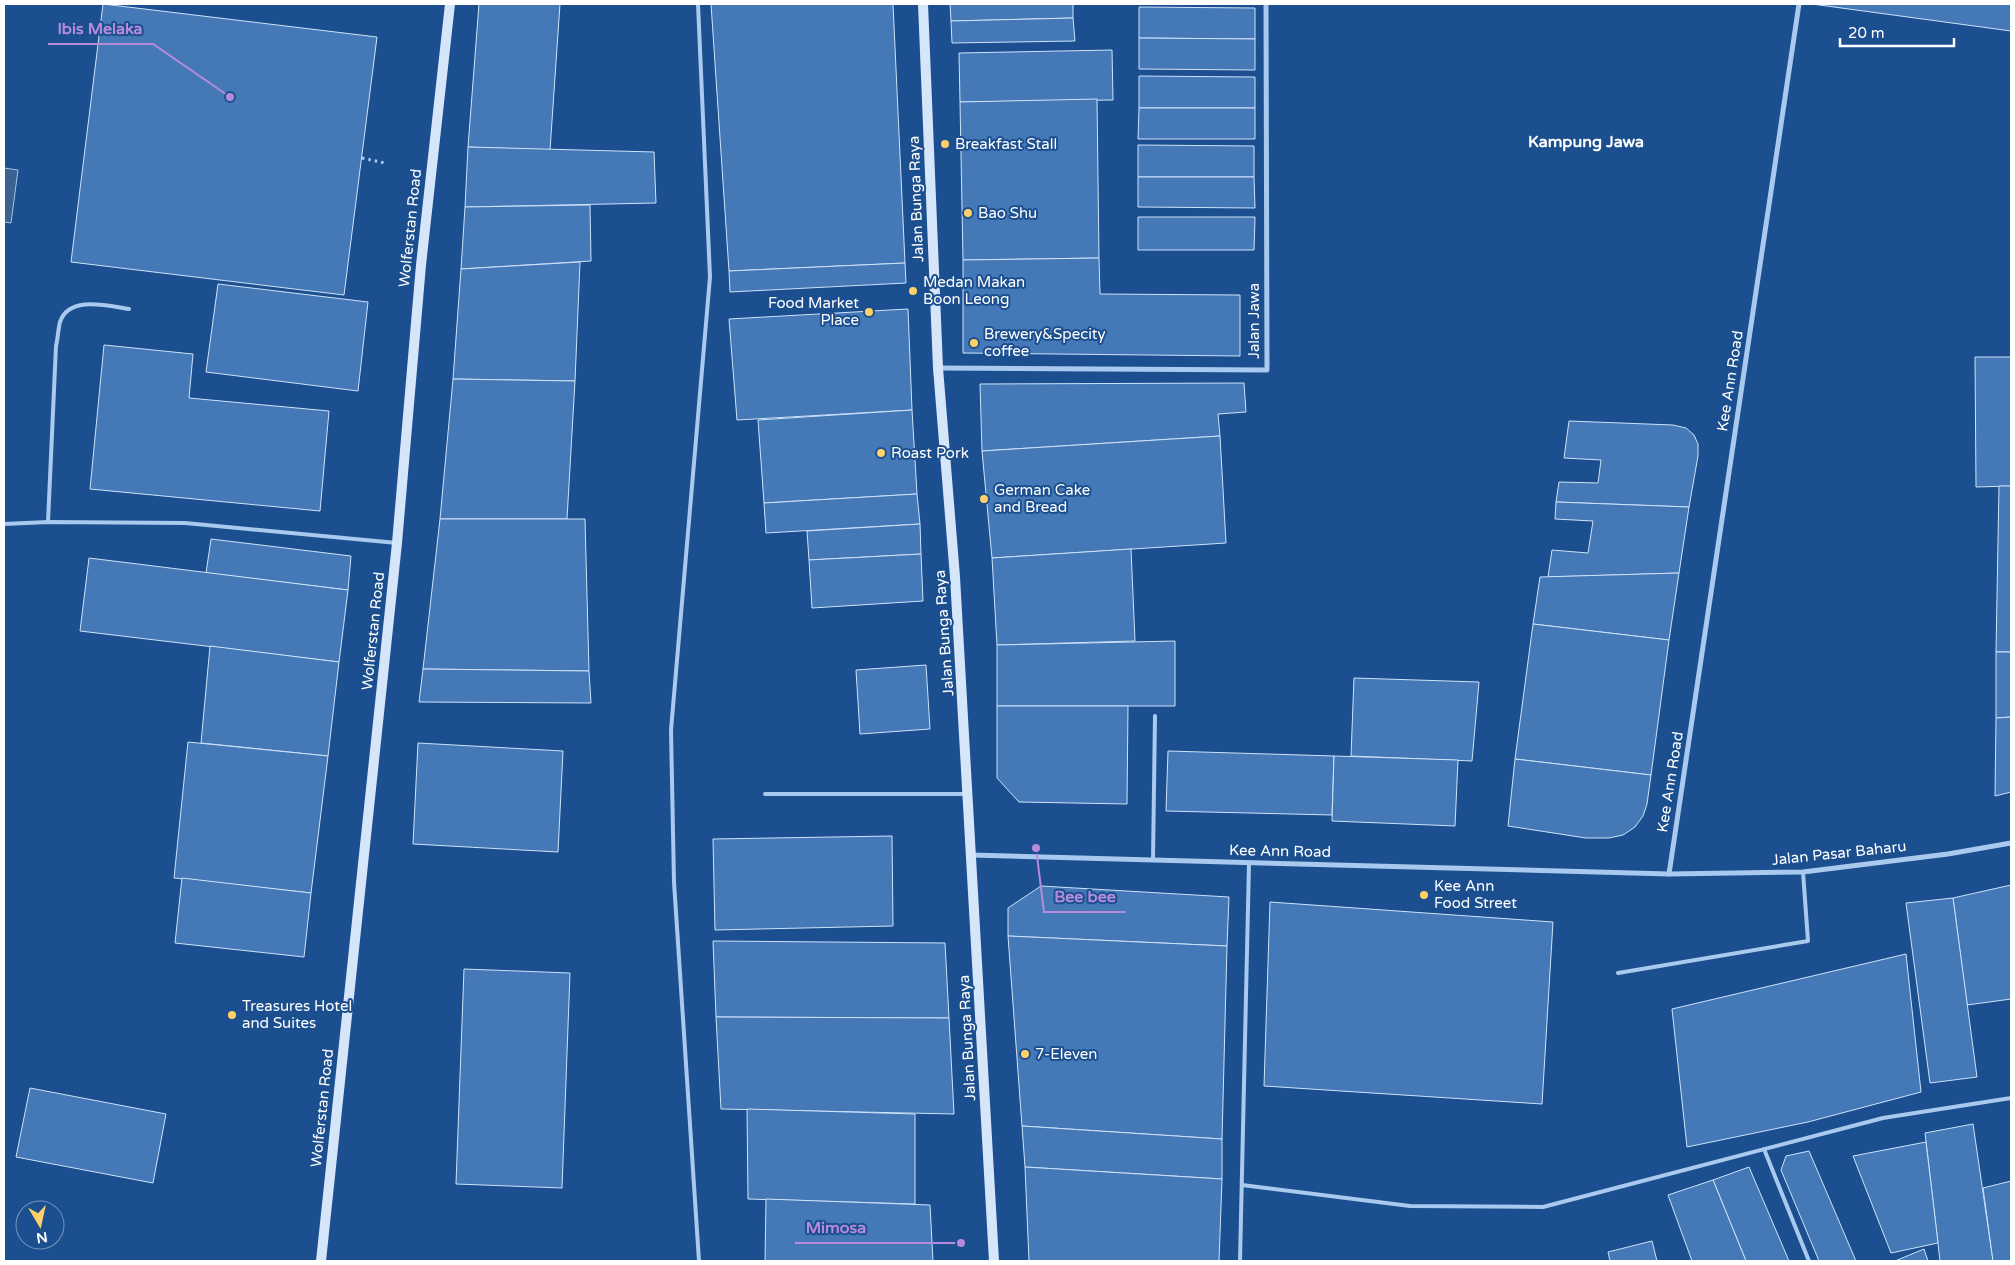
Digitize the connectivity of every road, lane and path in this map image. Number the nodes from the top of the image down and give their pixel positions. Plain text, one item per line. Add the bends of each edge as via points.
1 (450, 4) edge
2 (698, 4) edge
3 (922, 4) edge
4 (1266, 4) edge
5 (1799, 4) edge
6 (362, 158) dead end
7 (385, 163) dead end
8 (129, 309) dead end
9 (938, 368) junction
10 (48, 522) junction
11 (4, 524) edge
12 (397, 543) junction
13 (1155, 716) dead end
14 (765, 794) dead end
15 (969, 794) junction
16 (2011, 843) edge
17 (971, 855) junction
18 (1153, 860) junction
19 (1249, 863) junction
20 (1803, 872) junction
21 (1669, 874) junction
22 (1618, 972) dead end
23 (2011, 1098) edge
24 (1764, 1149) junction
25 (1242, 1186) junction
26 (320, 1261) edge
27 (699, 1261) edge
28 (994, 1261) edge
29 (1240, 1261) edge
30 (1808, 1261) edge

1 - 12 street, Wolferstan Road via 421,265
2 - 27 lane via 710,277 672,730 674,882
3 - 9 street, Jalan Bunga Raya
4 - 9 street, Jalan Jawa via 1267,370
5 - 21 street, Kee Ann Road
6 - 7 path
8 - 10 lane via 85,304 68,309 61,321 56,346
9 - 15 street, Jalan Bunga Raya
10 - 11 lane
10 - 12 lane via 185,524
12 - 26 street, Wolferstan Road
13 - 18 lane
14 - 15 lane
15 - 17 street, Jalan Bunga Raya
16 - 20 street, Jalan Pasar Baharu
17 - 18 street, Kee Ann Road
17 - 28 street, Jalan Bunga Raya
18 - 19 street, Kee Ann Road
19 - 21 street, Kee Ann Road
19 - 25 lane
20 - 21 street, Jalan Pasar Baharu
20 - 22 lane via 1808,940
23 - 24 lane via 1883,1118
24 - 25 lane via 1543,1207 1410,1206
24 - 30 lane
25 - 29 lane

